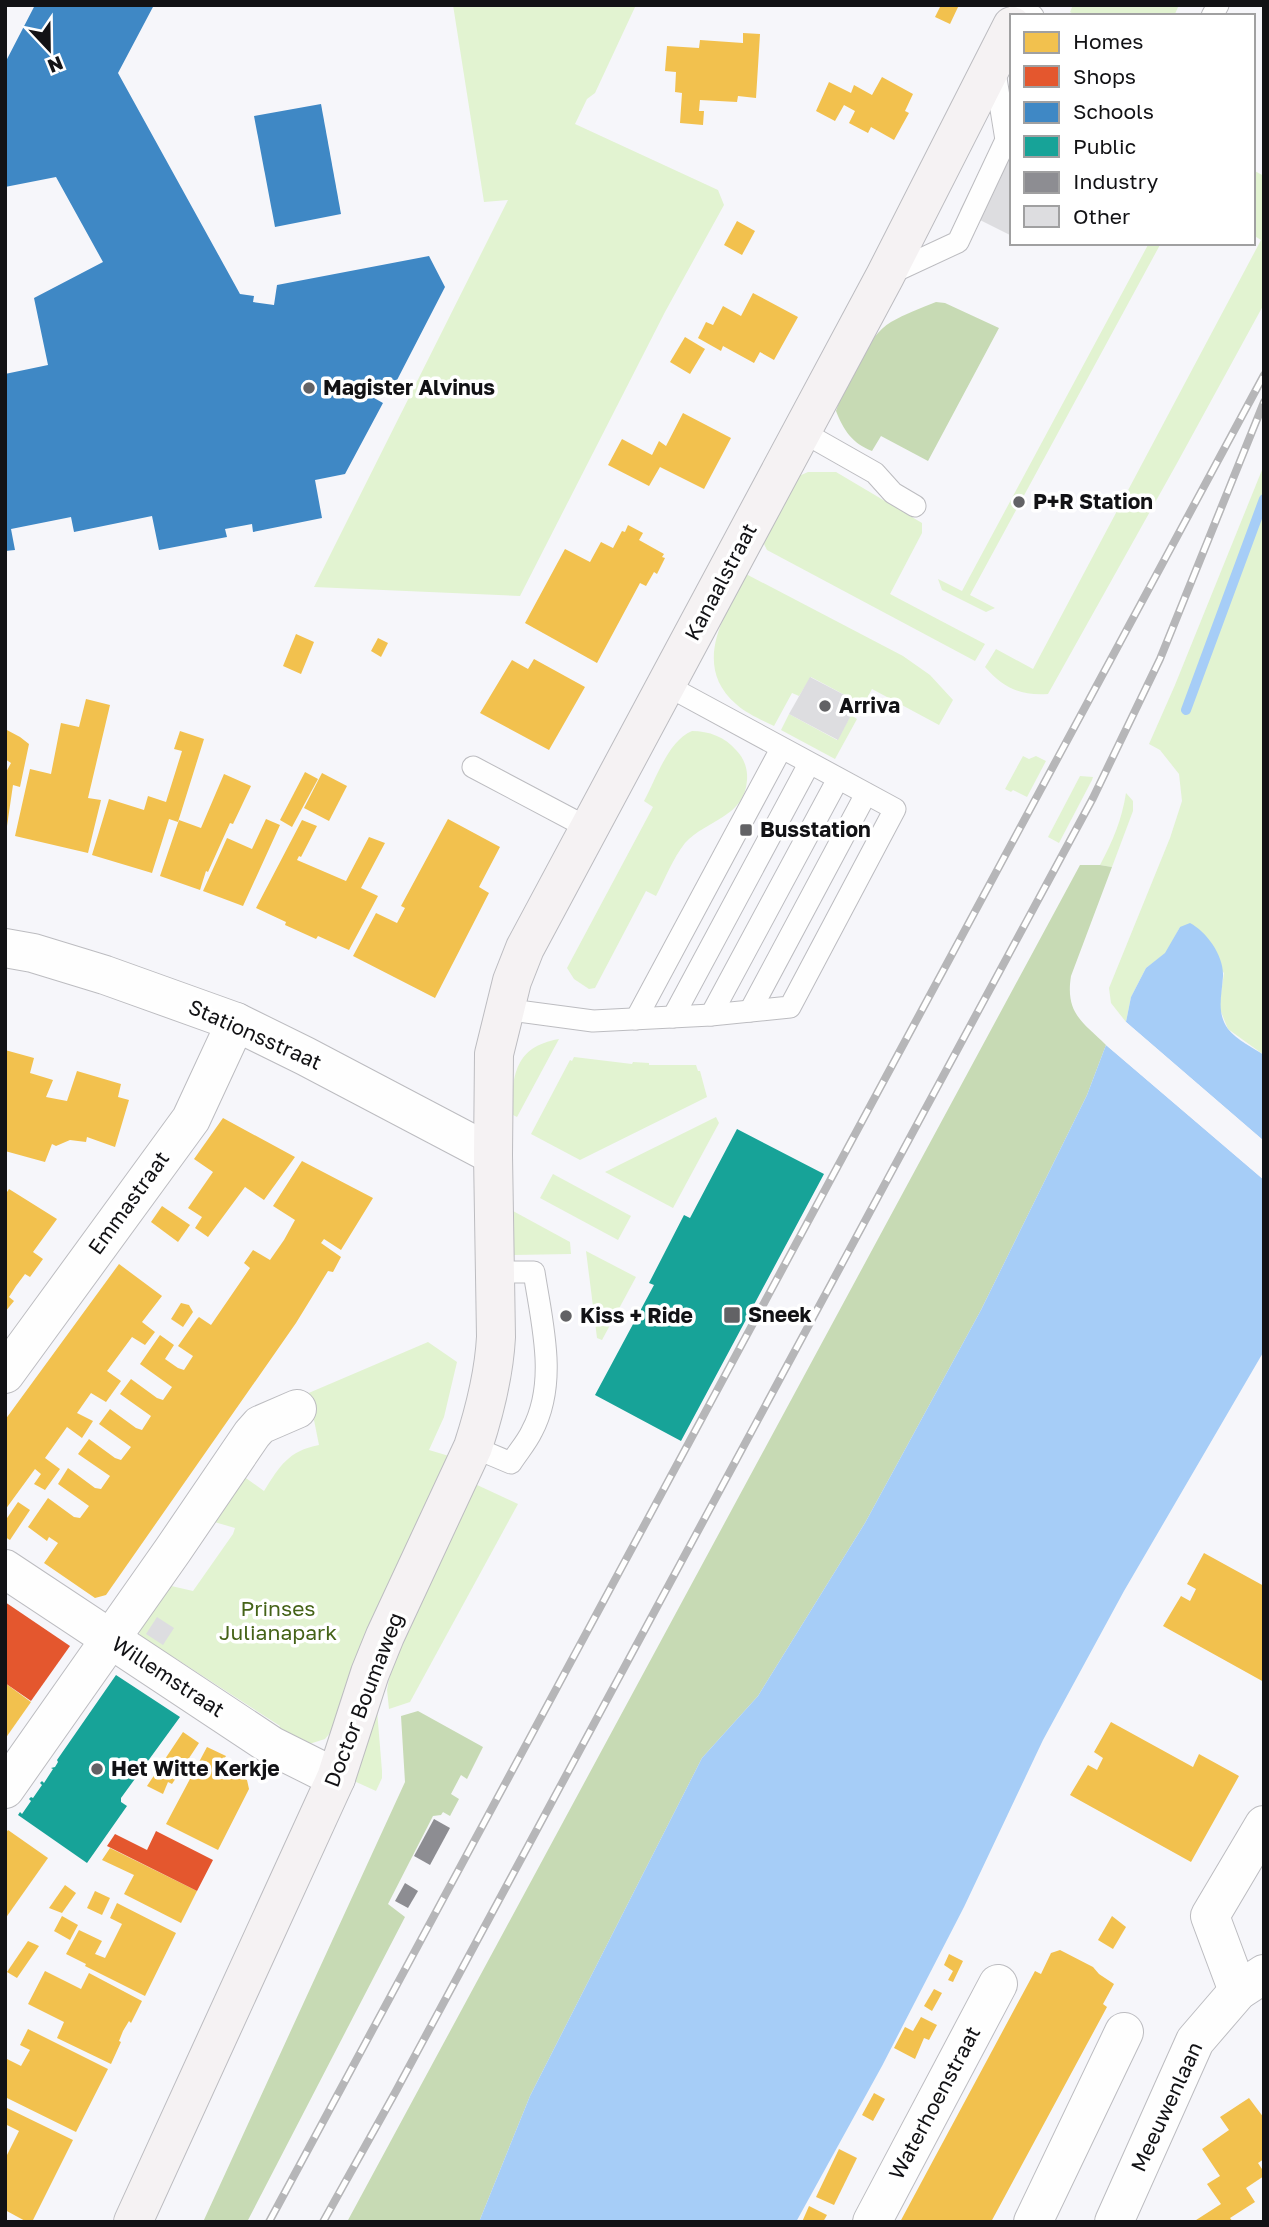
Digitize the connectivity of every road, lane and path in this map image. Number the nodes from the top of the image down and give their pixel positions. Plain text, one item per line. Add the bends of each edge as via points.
1 (1010, 33) edge
2 (801, 431) junction
3 (875, 473) junction
4 (901, 477) dead end
5 (915, 506) dead end
6 (666, 685) junction
7 (781, 749) junction
8 (809, 764) junction
9 (472, 767) dead end
10 (838, 779) junction
11 (866, 794) junction
12 (590, 829) junction
13 (5, 948) edge
14 (504, 1009) junction
15 (750, 1011) junction
16 (711, 1015) junction
17 (673, 1017) junction
18 (636, 1019) junction
19 (236, 1022) junction
20 (493, 1155) junction
21 (495, 1272) junction
22 (5, 1374) edge
23 (297, 1409) dead end
24 (473, 1447) junction
25 (5, 1569) edge
26 (109, 1639) junction
27 (336, 1778) junction
28 (5, 1789) edge
29 (1264, 1825) edge
30 (1251, 1983) edge
31 (998, 1984) dead end
32 (1124, 2032) dead end
33 (133, 2222) edge
34 (872, 2222) edge
35 (1033, 2222) edge
36 (1114, 2222) edge

1 - 2 main road, Kanaalstraat
2 - 3 lane
2 - 6 main road, Kanaalstraat
3 - 4 lane
3 - 5 lane via 892,493
6 - 7 lane
6 - 12 main road, Kanaalstraat
7 - 8 lane
7 - 18 lane
8 - 10 lane
8 - 17 lane
9 - 12 lane
10 - 11 lane
10 - 16 lane
11 - 15 lane
11 - 15 lane via 895,809 790,1007
12 - 14 main road, Kanaalstraat via 525,948
13 - 19 street, Stationsstraat via 105,975
14 - 18 lane via 593,1021
14 - 20 main road, Kanaalstraat via 494,1054
15 - 16 lane
16 - 17 lane
17 - 18 lane
19 - 20 street, Stationsstraat
19 - 22 street, Emmastraat via 191,1119
20 - 21 main road, Doctor Boumaweg
21 - 24 main road, Doctor Boumaweg via 495,1359
21 - 24 lane via 534,1272 546,1392 532,1433 511,1463
23 - 26 street via 252,1434
24 - 27 main road, Doctor Boumaweg via 385,1636
25 - 26 street, Willemstraat
26 - 27 street, Willemstraat via 272,1746
26 - 28 street
27 - 33 main road, Doctor Boumaweg
29 - 30 street via 1210,1916
30 - 36 street, Meeuwenlaan via 1195,2041
31 - 34 street, Waterhoenstraat
32 - 35 street

